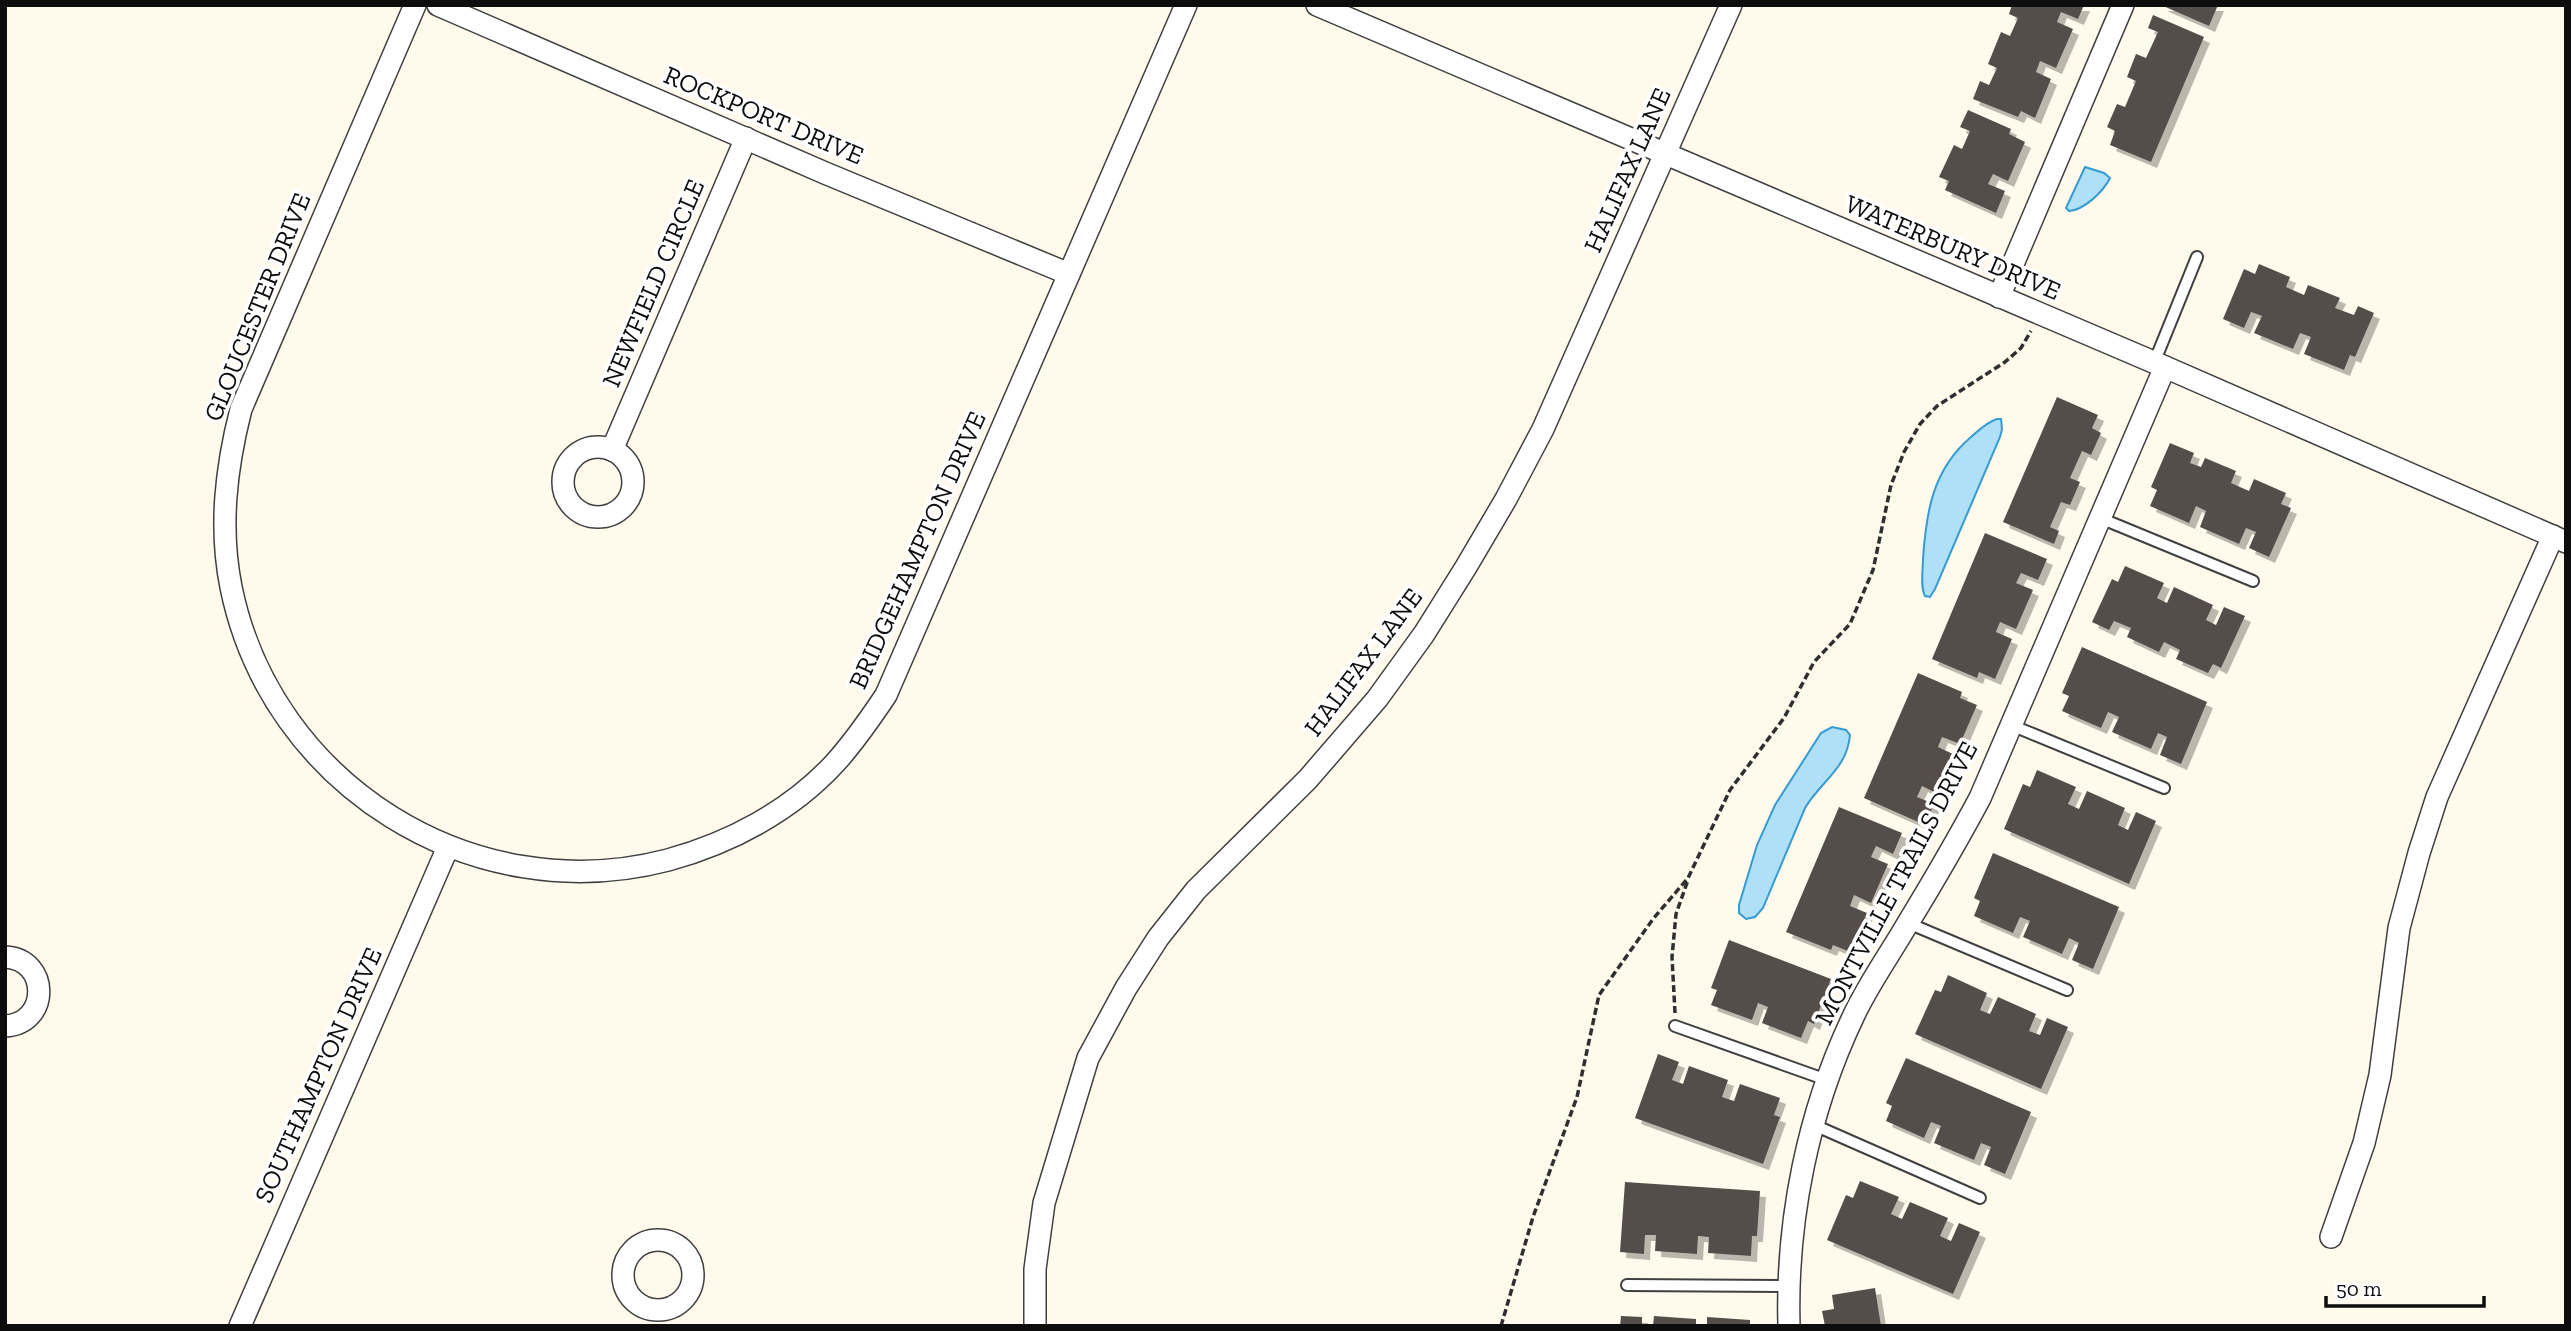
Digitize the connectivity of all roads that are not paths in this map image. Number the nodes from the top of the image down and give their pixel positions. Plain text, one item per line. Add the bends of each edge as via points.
1 (415, 5) edge
2 (438, 5) edge
3 (1186, 5) edge
4 (1317, 5) edge
5 (1731, 5) edge
6 (2123, 5) edge
7 (746, 138) junction
8 (1665, 154) junction
9 (2197, 257) dead end
10 (1069, 274) junction
11 (1999, 297) junction
12 (2160, 365) junction
13 (612, 450) dead end
14 (2100, 518) junction
15 (2559, 539) edge
16 (2253, 581) dead end
17 (2011, 725) junction
18 (2164, 788) dead end
19 (448, 847) junction
20 (1908, 923) junction
21 (5, 957) edge
22 (2067, 990) dead end
23 (5, 1026) edge
24 (1675, 1026) road end
25 (1827, 1080) junction
26 (1814, 1125) junction
27 (1980, 1198) dead end
28 (2330, 1237) dead end
29 (1627, 1286) dead end
30 (1789, 1286) junction
31 (240, 1326) edge
32 (1035, 1326) edge
33 (1789, 1326) edge

1 - 19 street, GLOUCESTER DRIVE via 241,409 228,473 225,538 242,629 269,688 304,742 372,806
2 - 7 street, ROCKPORT DRIVE
3 - 10 street, BRIDGEHAMPTON DRIVE
4 - 8 street, WATERBURY DRIVE
5 - 8 street, HALIFAX LANE
6 - 11 street
7 - 10 street, ROCKPORT DRIVE
7 - 13 street, NEWFIELD CIRCLE
8 - 11 street, WATERBURY DRIVE
8 - 32 street, HALIFAX LANE via 1543,429 1424,634 1377,699 1308,779 1196,890 1158,938 1088,1058 1044,1203 1035,1269
9 - 12 lane
10 - 19 street, BRIDGEHAMPTON DRIVE via 886,695 834,764 766,819 694,853 646,866 559,872 516,866
11 - 12 street, WATERBURY DRIVE
12 - 14 street, MONTVILLE TRAILS DRIVE
12 - 15 street, WATERBURY DRIVE
14 - 16 lane
14 - 17 street, MONTVILLE TRAILS DRIVE
15 - 28 street via 2437,797 2399,928 2380,1075 2364,1143
17 - 18 lane
17 - 20 street, MONTVILLE TRAILS DRIVE via 1980,798
19 - 31 street, SOUTHAMPTON DRIVE
20 - 22 lane
20 - 25 street, MONTVILLE TRAILS DRIVE via 1854,1014
21 - 23 street via 19,959 33,970 40,996 22,1022
24 - 25 lane
25 - 26 street, MONTVILLE TRAILS DRIVE
26 - 27 lane
26 - 30 street, MONTVILLE TRAILS DRIVE via 1797,1203
29 - 30 lane
30 - 33 street, MONTVILLE TRAILS DRIVE

